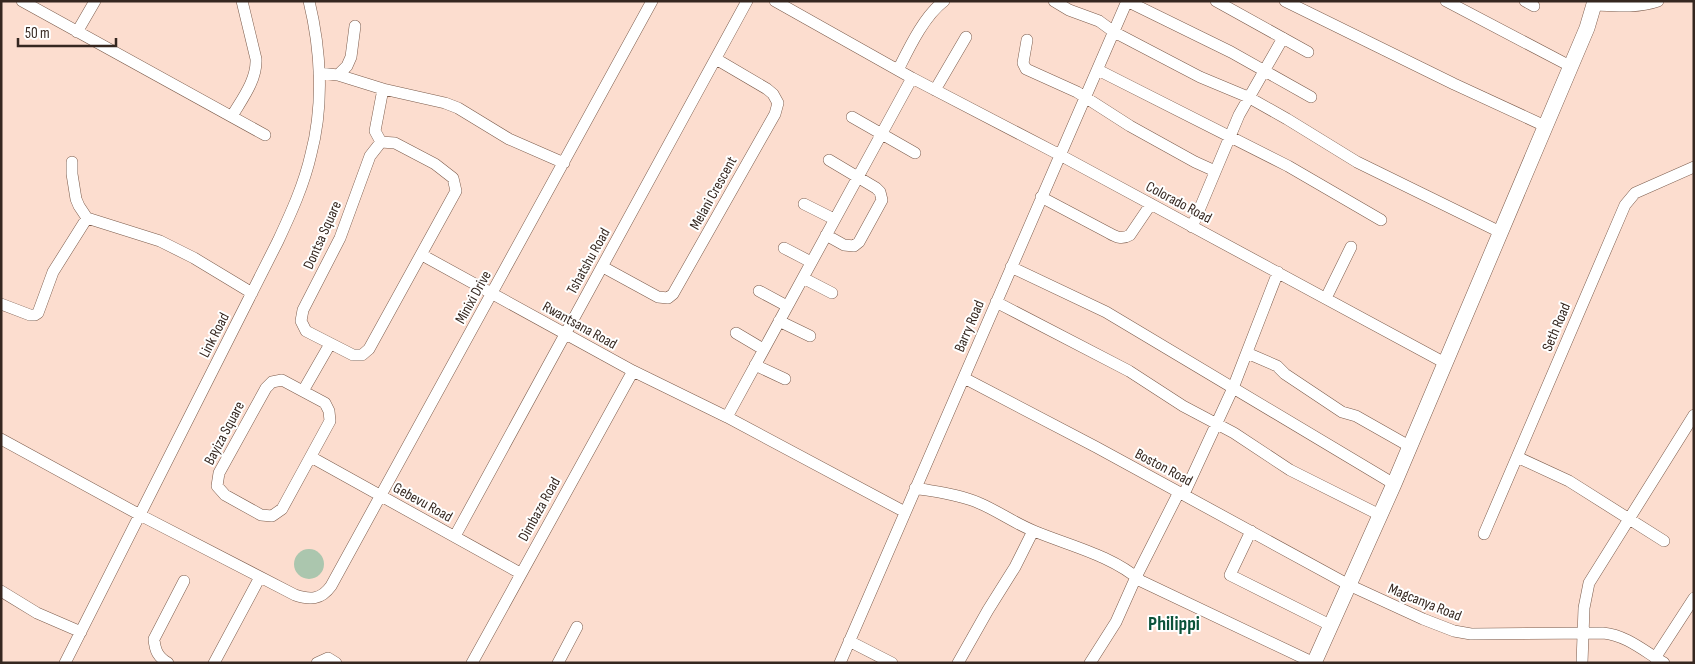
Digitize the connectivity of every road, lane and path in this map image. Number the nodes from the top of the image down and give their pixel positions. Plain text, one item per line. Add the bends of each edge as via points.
1 (22, 1) edge
2 (94, 1) edge
3 (242, 1) edge
4 (309, 1) edge
5 (652, 1) edge
6 (747, 1) edge
7 (775, 1) edge
8 (1054, 1) edge
9 (1127, 1) edge
10 (1216, 1) edge
11 (1285, 1) edge
12 (1446, 1) edge
13 (1658, 1) edge
14 (940, 2) edge
15 (1595, 3) edge
16 (355, 26) dead end
17 (77, 32) junction
18 (1114, 32) junction
19 (966, 37) dead end
20 (1283, 38) junction
21 (1027, 40) dead end
22 (1308, 52) dead end
23 (716, 59) junction
24 (1570, 66) junction
25 (898, 70) junction
26 (1098, 70) junction
27 (1263, 71) junction
28 (319, 73) junction
29 (338, 75) junction
30 (912, 78) junction
31 (383, 89) junction
32 (935, 90) junction
33 (1311, 97) dead end
34 (1086, 98) junction
35 (1248, 98) junction
36 (232, 116) junction
37 (852, 117) dead end
38 (1545, 126) junction
39 (882, 134) junction
40 (265, 135) dead end
41 (1229, 137) junction
42 (381, 142) junction
43 (915, 153) dead end
44 (1060, 155) junction
45 (829, 160) dead end
46 (72, 162) dead end
47 (564, 163) junction
48 (1694, 167) edge
49 (1215, 171) junction
50 (858, 177) junction
51 (1041, 197) junction
52 (804, 204) dead end
53 (1151, 204) junction
54 (87, 218) junction
55 (834, 220) junction
56 (1381, 220) dead end
57 (1192, 226) junction
58 (1500, 232) junction
59 (826, 235) junction
60 (1351, 247) dead end
61 (784, 248) dead end
62 (422, 254) junction
63 (811, 262) junction
64 (602, 267) junction
65 (1011, 267) junction
66 (1278, 272) junction
67 (802, 278) junction
68 (759, 290) dead end
69 (252, 293) junction
70 (492, 293) junction
71 (832, 293) dead end
72 (1326, 298) junction
73 (996, 302) junction
74 (1, 304) edge
75 (788, 306) junction
76 (779, 321) junction
77 (565, 333) junction
78 (736, 333) dead end
79 (810, 336) dead end
80 (330, 344) junction
81 (764, 350) junction
82 (1247, 353) junction
83 (1445, 363) junction
84 (755, 364) junction
85 (633, 371) junction
86 (964, 378) junction
87 (785, 379) dead end
88 (1232, 388) junction
89 (303, 391) junction
90 (1694, 416) edge
91 (727, 417) junction
92 (1215, 424) junction
93 (1, 440) edge
94 (1410, 446) junction
95 (311, 457) junction
96 (1517, 457) junction
97 (1394, 484) junction
98 (915, 488) junction
99 (1182, 493) junction
100 (382, 496) junction
101 (905, 512) junction
102 (140, 515) junction
103 (1380, 515) junction
104 (1628, 519) junction
105 (1251, 530) junction
106 (1033, 531) junction
107 (1484, 534) dead end
108 (455, 536) junction
109 (1664, 541) dead end
110 (520, 573) junction
111 (260, 577) junction
112 (1136, 577) junction
113 (184, 581) dead end
114 (1349, 585) junction
115 (1, 591) edge
116 (1694, 598) edge
117 (1330, 625) junction
118 (577, 628) dead end
119 (80, 632) junction
120 (1583, 633) junction
121 (849, 641) junction
122 (1660, 660) edge
123 (65, 663) edge
124 (168, 663) edge
125 (214, 663) edge
126 (317, 663) edge
127 (336, 663) edge
128 (472, 663) edge
129 (558, 663) edge
130 (840, 663) edge
131 (892, 663) edge
132 (958, 663) edge
133 (1090, 663) edge
134 (1314, 663) edge
135 (1582, 663) edge

1 - 17 street
2 - 17 street
3 - 36 street via 257,65 252,81
4 - 28 street, Link Road
5 - 47 street, Minixi Drive
6 - 23 street, Tshatshu Road
7 - 25 street, Colorado Road
8 - 18 street via 1099,21
9 - 18 street, Barry Road
9 - 27 street
10 - 20 street
11 - 38 street
12 - 24 street
13 - 15 street via 1635,6
14 - 25 street
15 - 24 street
16 - 29 street via 347,66
17 - 36 street
18 - 26 street, Barry Road
18 - 35 street
19 - 32 street
20 - 22 street
20 - 27 street
21 - 34 street via 1023,63 1026,68
23 - 64 street, Tshatshu Road
23 - 64 street, Melani Crescent via 773,94 778,103 774,114 673,294 668,298 658,296
24 - 38 street
25 - 30 street, Colorado Road
26 - 34 street, Barry Road
26 - 41 street
27 - 33 street
27 - 35 street
28 - 29 street
28 - 69 street, Link Road via 318,120 309,163 295,205
29 - 31 street
30 - 32 street, Colorado Road
30 - 39 street
31 - 42 street via 375,131
31 - 47 street via 458,108 508,139
32 - 44 street, Colorado Road
34 - 44 street, Barry Road
34 - 49 street
35 - 41 street
35 - 58 street via 1357,162
36 - 40 street
37 - 39 street
38 - 58 street
39 - 43 street
39 - 50 street
41 - 49 street
41 - 56 street via 1288,166
42 - 62 street, Dontsa Square via 395,143 435,164 453,178 456,191
42 - 80 street, Dontsa Square via 370,156 340,238 303,310 301,321 306,331
44 - 51 street, Barry Road
44 - 53 street, Colorado Road
45 - 50 street
46 - 54 street via 76,199
47 - 70 street, Minixi Drive
48 - 96 street, Seth Road via 1635,193 1625,205
49 - 57 street
50 - 55 street
50 - 59 street via 880,192 881,203 854,246 844,245
51 - 53 street via 1121,238 1130,236
51 - 65 street, Barry Road
52 - 55 street
53 - 57 street, Colorado Road
54 - 69 street via 160,241
54 - 74 street via 53,272 38,313 30,315
55 - 59 street
57 - 66 street, Colorado Road
58 - 83 street
59 - 63 street
60 - 72 street
61 - 63 street
62 - 70 street, Rwantsana Road
62 - 80 street, Dontsa Square via 369,349 362,355 353,355
63 - 67 street
64 - 77 street, Tshatshu Road
65 - 73 street, Barry Road
65 - 88 street via 1106,312
66 - 72 street, Colorado Road
66 - 82 street
67 - 71 street
67 - 75 street
68 - 75 street
69 - 102 street, Link Road
70 - 77 street, Rwantsana Road
70 - 100 street, Minixi Drive
72 - 83 street, Colorado Road
73 - 86 street, Barry Road
73 - 92 street via 1129,371
75 - 76 street
76 - 79 street
76 - 81 street
77 - 85 street, Rwantsana Road
77 - 108 street, Tshatshu Road
78 - 81 street
80 - 89 street
81 - 84 street
82 - 88 street
82 - 94 street via 1277,366 1342,412 1356,416
83 - 94 street
84 - 87 street
84 - 91 street
85 - 91 street, Rwantsana Road
85 - 110 street, Dimbaza Road
86 - 98 street, Barry Road
86 - 99 street, Boston Road
88 - 92 street
88 - 97 street
89 - 95 street, Bayiza Square via 325,403 329,411 330,421
89 - 95 street, Bayiza Square via 282,380 272,382 266,388 218,473 217,486 225,495 261,515 272,516 282,510
90 - 104 street
91 - 101 street, Rwantsana Road
92 - 99 street
92 - 103 street via 1308,480
93 - 102 street
94 - 97 street
95 - 100 street, Gebevu Road
96 - 104 street via 1569,481
96 - 107 street, Seth Road
97 - 103 street
98 - 101 street, Barry Road
98 - 106 street via 977,502
99 - 105 street, Boston Road
99 - 112 street
100 - 108 street, Gebevu Road
100 - 111 street, Minixi Drive via 320,597 312,600 295,595
101 - 121 street, Barry Road
102 - 111 street
102 - 119 street, Link Road
103 - 114 street
104 - 109 street
104 - 120 street via 1588,583
105 - 114 street, Boston Road
105 - 117 street via 1230,575
106 - 112 street via 1093,553
106 - 132 street
108 - 110 street, Gebevu Road
110 - 128 street, Dimbaza Road
111 - 125 street
112 - 133 street via 1116,622
112 - 134 street
113 - 124 street via 154,640 155,650
114 - 117 street
114 - 120 street, Magcanya Road via 1454,631 1471,634
115 - 119 street via 37,613
116 - 122 street
117 - 134 street
118 - 129 street
119 - 123 street, Link Road
120 - 122 street, Magcanya Road via 1623,637
120 - 135 street
121 - 130 street, Barry Road
121 - 131 street
126 - 127 street via 328,658

